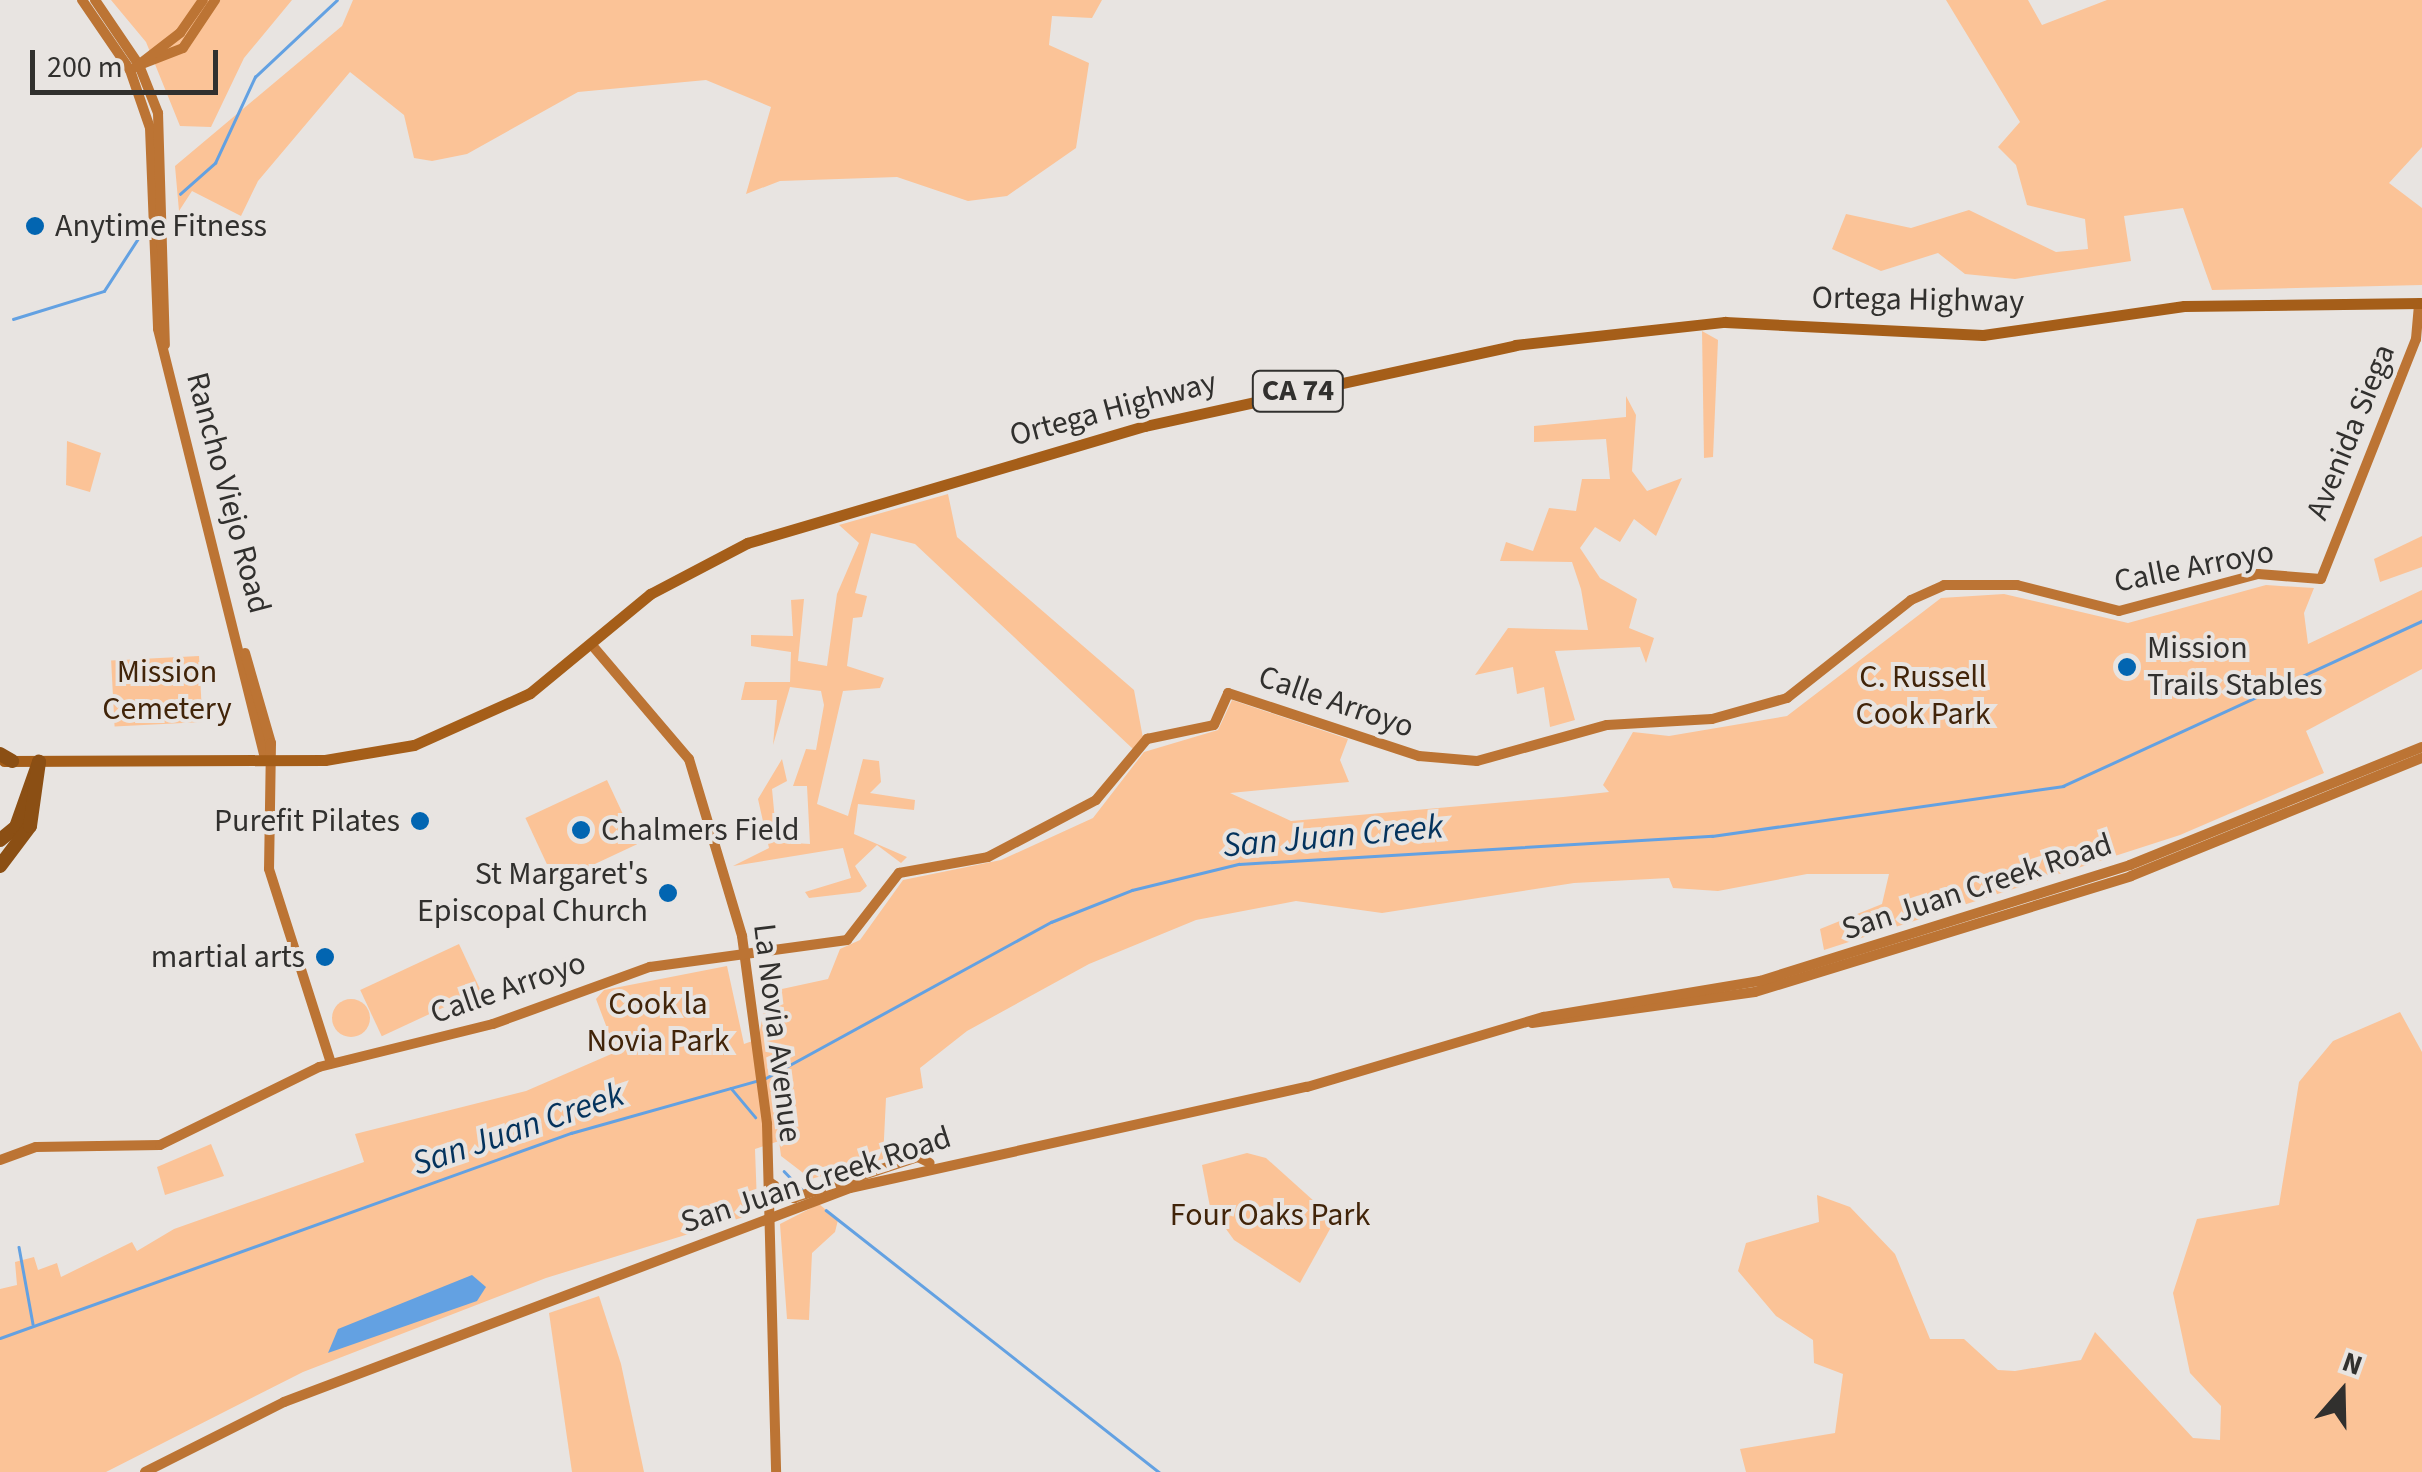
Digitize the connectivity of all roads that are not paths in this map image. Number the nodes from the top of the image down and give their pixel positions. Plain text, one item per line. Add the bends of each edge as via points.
1 (82, 0) edge
2 (95, 0) edge
3 (202, 0) edge
4 (216, 0) edge
5 (135, 67) junction
6 (2421, 303) edge
7 (2321, 579) joint
8 (591, 644) junction
9 (2422, 746) edge
10 (2422, 758) edge
11 (4, 759) edge
12 (266, 761) junction
13 (39, 762) junction
14 (0, 840) edge
15 (0, 866) edge
16 (744, 950) junction
17 (1532, 1023) junction
18 (332, 1063) junction
19 (0, 1160) edge
20 (931, 1164) junction
21 (769, 1182) junction
22 (770, 1218) junction
23 (145, 1472) edge
24 (776, 1472) edge

1 - 5 street, Rancho Viejo Road
2 - 5 street, Rancho Viejo Road
3 - 5 street via 180,33
4 - 5 street via 182,48
5 - 12 street, Rancho Viejo Road via 150,128 164,345 267,717
6 - 7 street, Avenida Siega via 2416,338
6 - 8 main road, Ortega Highway / CA 74 via 2214,304 1983,335 1725,322 1579,332 1193,414 802,524 668,582
7 - 16 street, Calle Arroyo via 2258,574 2119,611 2017,585 1944,586 1911,600 1787,698 1712,718 1607,724 1477,760 1419,756 1228,692 1214,725 1147,740 1096,800 988,858 899,873 847,940
8 - 12 main road, Ortega Highway / CA 74 via 530,693 452,732 350,758
8 - 16 street, La Novia Avenue via 690,758
9 - 17 street, San Juan Creek Road via 2130,866 1818,964
10 - 17 street, San Juan Creek Road via 2122,880 1755,992
11 - 13 main road, Ortega Highway / CA 74
12 - 13 main road, Ortega Highway / CA 74
12 - 18 street, Rancho Viejo Road via 269,869
13 - 14 highway via 16,827
13 - 15 highway via 30,826
16 - 18 street, Calle Arroyo via 650,967 493,1024
16 - 21 street, La Novia Avenue
17 - 20 street, San Juan Creek Road via 1308,1087
18 - 19 street, Calle Arroyo via 160,1145 36,1147
20 - 21 street via 918,1157 794,1198
20 - 22 street, San Juan Creek Road
21 - 22 street, La Novia Avenue
22 - 23 street, San Juan Creek Road via 284,1402
22 - 24 street, La Novia Avenue

